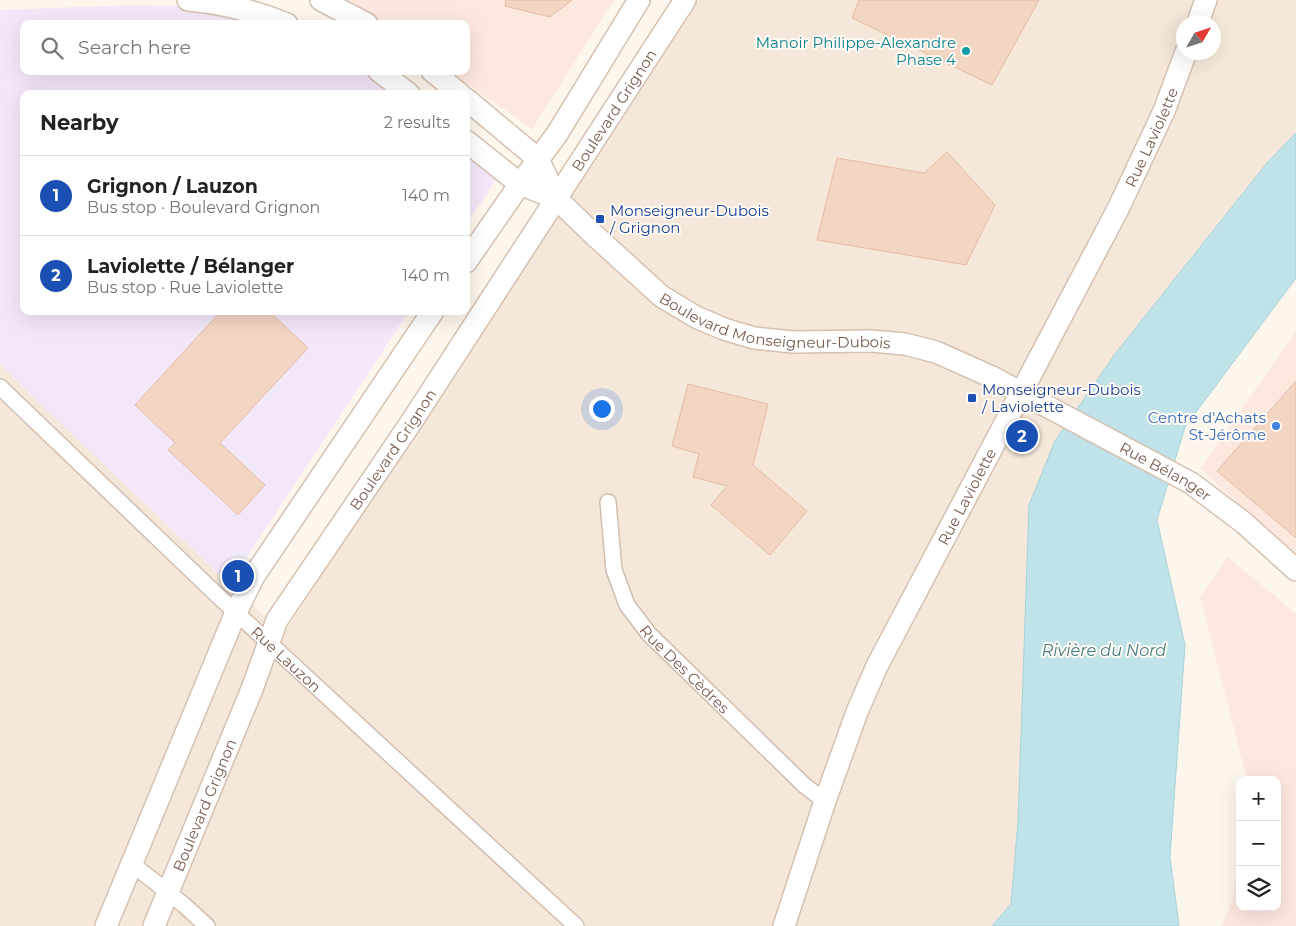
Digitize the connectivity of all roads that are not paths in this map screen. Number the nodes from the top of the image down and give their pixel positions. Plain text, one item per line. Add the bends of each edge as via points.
1 (188, 0) edge
2 (321, 0) edge
3 (639, 0) edge
4 (685, 0) edge
5 (1206, 0) edge
6 (1201, 15) edge
7 (277, 20) edge
8 (359, 20) edge
9 (1183, 60) edge
10 (384, 75) edge
11 (437, 75) edge
12 (404, 90) edge
13 (455, 90) edge
14 (470, 102) edge
15 (470, 144) edge
16 (538, 159) junction
17 (520, 184) junction
18 (557, 200) junction
19 (470, 256) edge
20 (430, 315) edge
21 (2, 392) edge
22 (1021, 393) junction
23 (608, 502) dead end
24 (1296, 570) edge
25 (236, 612) junction
26 (268, 642) junction
27 (825, 801) junction
28 (132, 864) junction
29 (168, 892) junction
30 (106, 926) edge
31 (154, 926) edge
32 (207, 926) edge
33 (576, 926) edge
34 (784, 926) edge

1 - 7 street via 215,2
2 - 8 street
3 - 16 street via 557,134
4 - 18 street, Boulevard Grignon
5 - 6 street
9 - 22 street, Rue Laviolette via 1164,111 1118,209
10 - 12 street
11 - 13 street
14 - 16 street, Boulevard Monseigneur-Dubois
15 - 17 street, Boulevard Monseigneur-Dubois
16 - 17 street
16 - 18 street, Boulevard Monseigneur-Dubois
17 - 18 street, Boulevard Monseigneur-Dubois
17 - 19 street
18 - 22 street, Boulevard Monseigneur-Dubois via 661,296 724,329 754,338 793,342 905,344 958,361
18 - 26 street, Boulevard Grignon via 278,620
20 - 25 street via 254,576
21 - 25 street, Rue Lauzon
22 - 24 street, Rue Bélanger via 1190,484 1244,523
22 - 27 street, Rue Laviolette via 877,666
23 - 27 street, Rue Des Cèdres via 614,570 627,605 649,634 805,786
25 - 26 street, Rue Lauzon
25 - 28 street
26 - 29 street, Boulevard Grignon via 252,689
26 - 33 street, Rue Lauzon
27 - 34 street, Rue Laviolette
28 - 29 street
28 - 30 street
29 - 31 street, Boulevard Grignon
29 - 32 street

